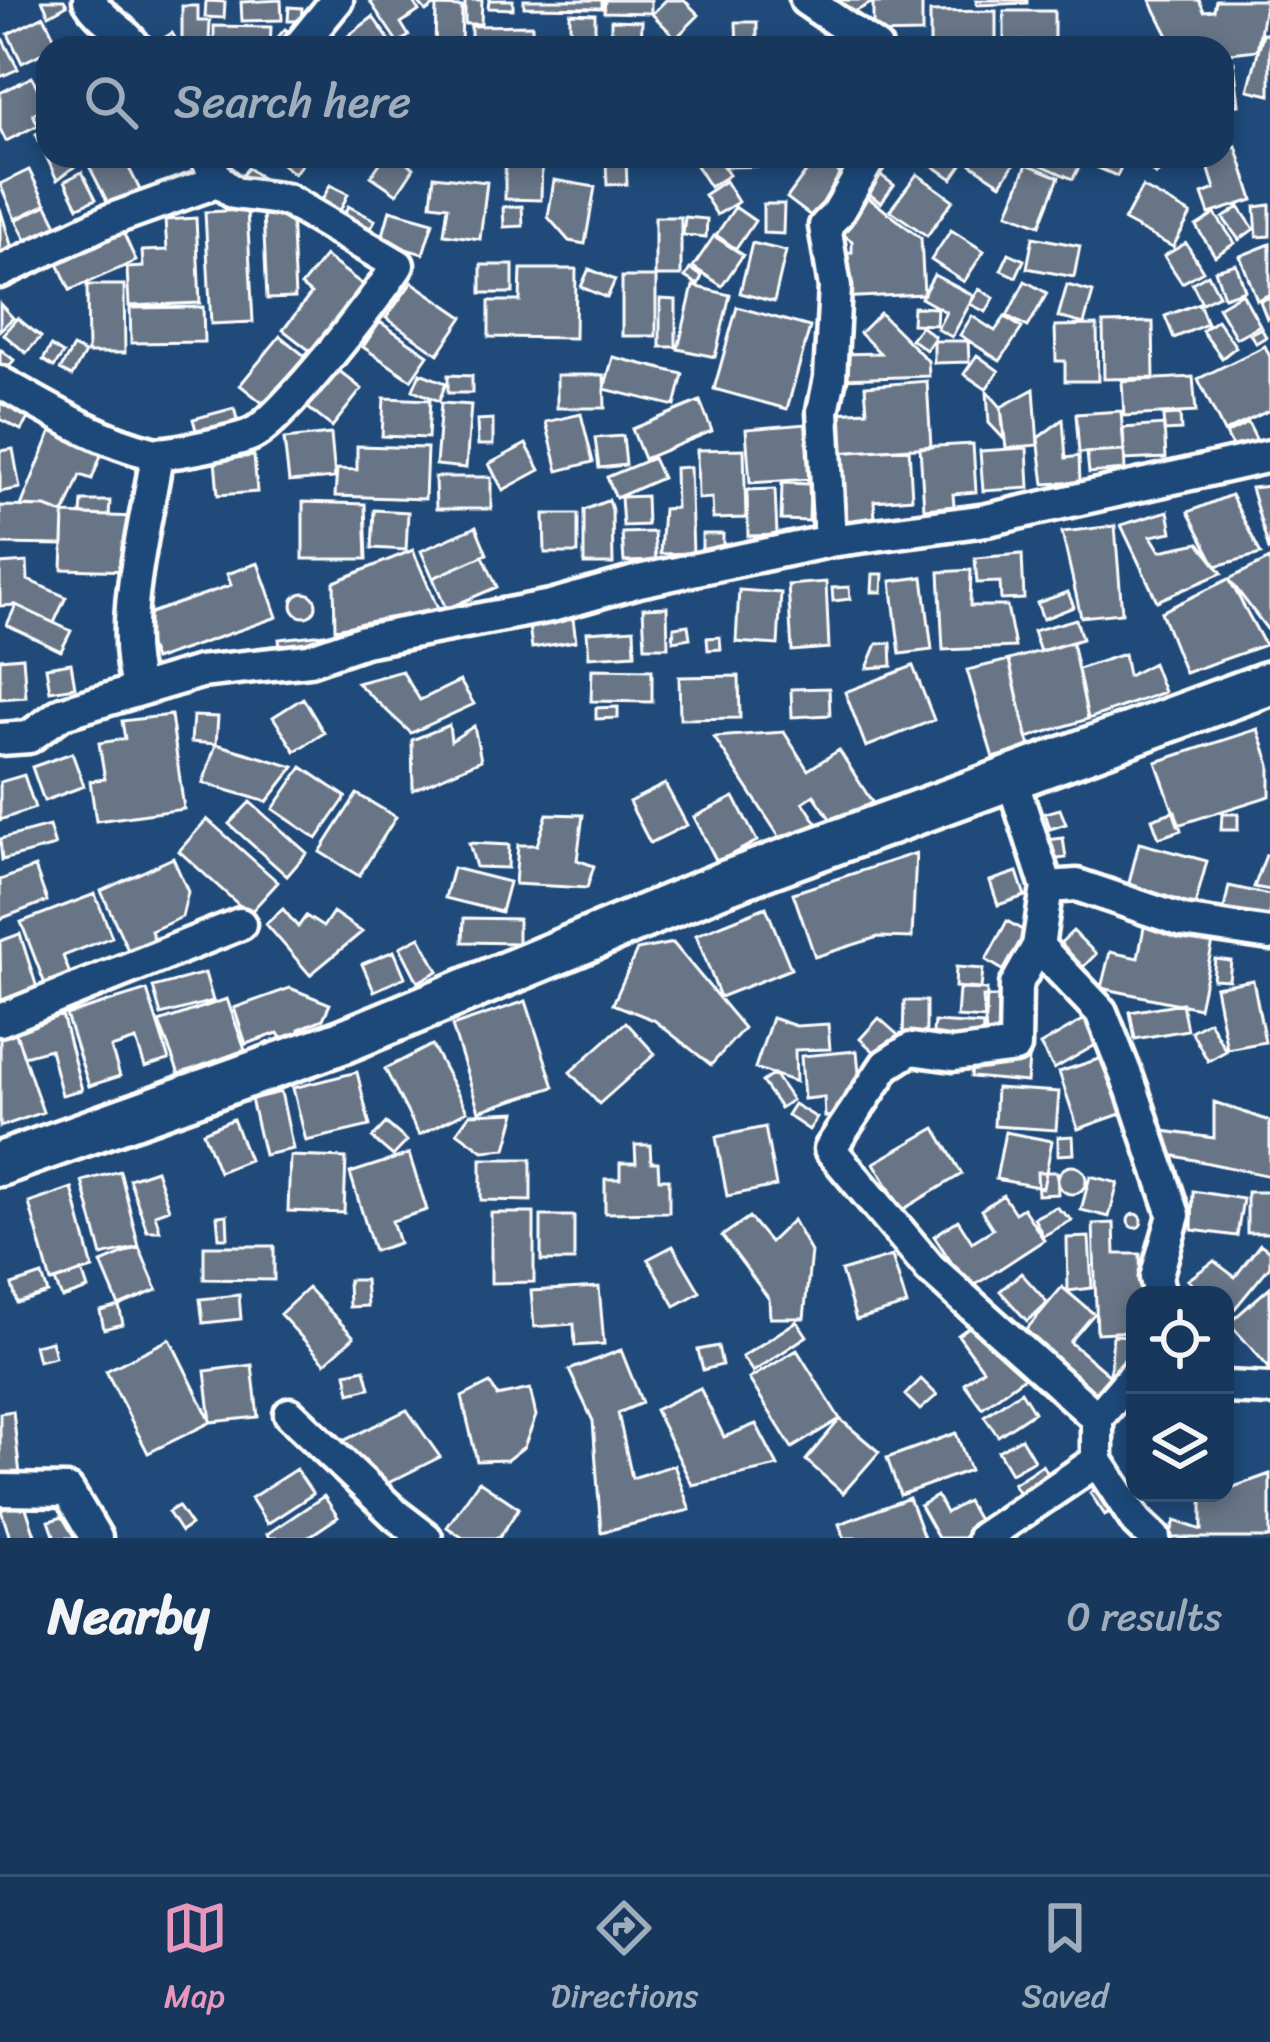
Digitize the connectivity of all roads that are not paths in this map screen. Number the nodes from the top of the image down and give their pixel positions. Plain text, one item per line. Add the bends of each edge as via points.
1 (89, 0) edge
2 (337, 0) edge
3 (806, 0) edge
4 (128, 36) edge
5 (308, 36) edge
6 (858, 36) edge
7 (208, 168) edge
8 (216, 168) edge
9 (864, 168) edge
10 (0, 272) edge
11 (0, 382) edge
12 (157, 455) junction
13 (1270, 456) edge
14 (830, 542) junction
15 (1270, 683) edge
16 (138, 688) junction
17 (0, 739) edge
18 (1012, 780) junction
19 (1047, 886) junction
20 (240, 924) dead end
21 (1270, 934) edge
22 (1038, 946) junction
23 (0, 1020) edge
24 (0, 1164) edge
25 (1158, 1286) edge
26 (1126, 1386) edge
27 (1234, 1387) edge
28 (1270, 1389) edge
29 (290, 1414) dead end
30 (1096, 1418) junction
31 (1097, 1461) junction
32 (0, 1490) edge
33 (96, 1538) edge
34 (427, 1538) edge
35 (983, 1538) edge
36 (1154, 1538) edge

1 - 4 street
2 - 5 street
3 - 6 street
7 - 10 street
8 - 12 street via 234,193 287,200 398,266 253,434
9 - 14 street via 825,226 835,287 823,411
11 - 12 street via 71,422
12 - 16 street via 134,586
13 - 14 street via 987,520
14 - 16 street via 364,641 309,660
15 - 18 street
16 - 17 street via 62,713 29,736
18 - 19 street
18 - 24 street via 724,883 344,1041
19 - 21 street via 1077,886 1183,921
19 - 22 street
20 - 23 street
22 - 25 street via 1101,1012 1132,1090 1174,1215
22 - 30 street via 1016,985 1016,1047 953,1055 911,1049 886,1065 830,1149 930,1268
26 - 30 street
27 - 28 street
29 - 34 street
30 - 31 street
31 - 35 street
31 - 36 street
32 - 33 street via 68,1491

